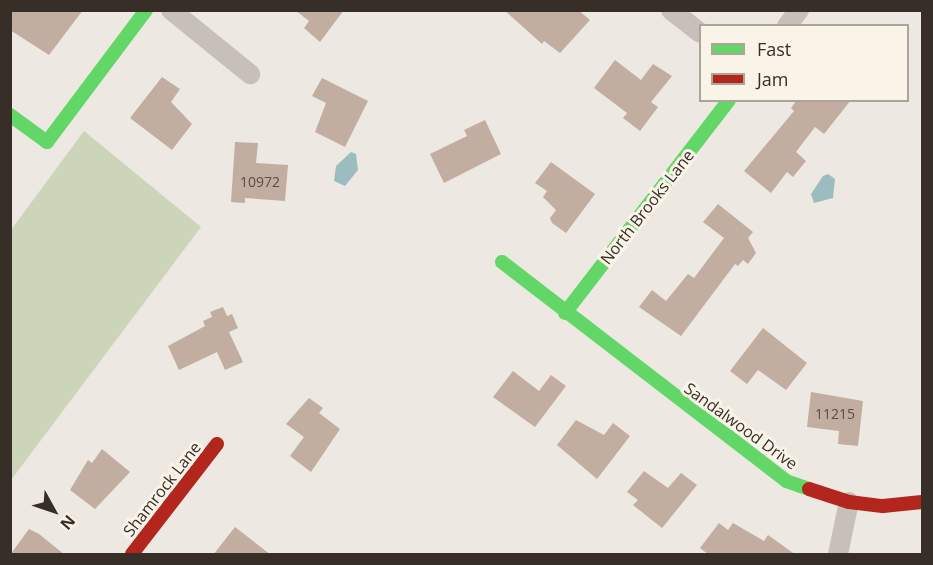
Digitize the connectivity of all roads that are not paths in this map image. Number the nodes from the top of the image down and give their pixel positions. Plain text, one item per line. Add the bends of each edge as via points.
1 (146, 10) edge
2 (171, 10) edge
3 (671, 10) edge
4 (799, 10) edge
5 (788, 24) edge
6 (699, 32) edge
7 (250, 74) dead end
8 (727, 102) edge
9 (10, 115) edge
10 (502, 262) dead end
11 (565, 313) junction
12 (217, 444) dead end
13 (849, 502) junction
14 (922, 502) edge
15 (132, 555) edge
16 (838, 555) edge

1 - 9 street via 47,142
2 - 7 street
3 - 6 street
4 - 5 street
8 - 11 street, North Brooks Lane
10 - 11 street, Sandalwood Drive
11 - 13 street, Sandalwood Drive via 770,471 809,492
12 - 15 street, Shamrock Lane
13 - 14 street, Sandalwood Drive via 883,506
13 - 16 street

